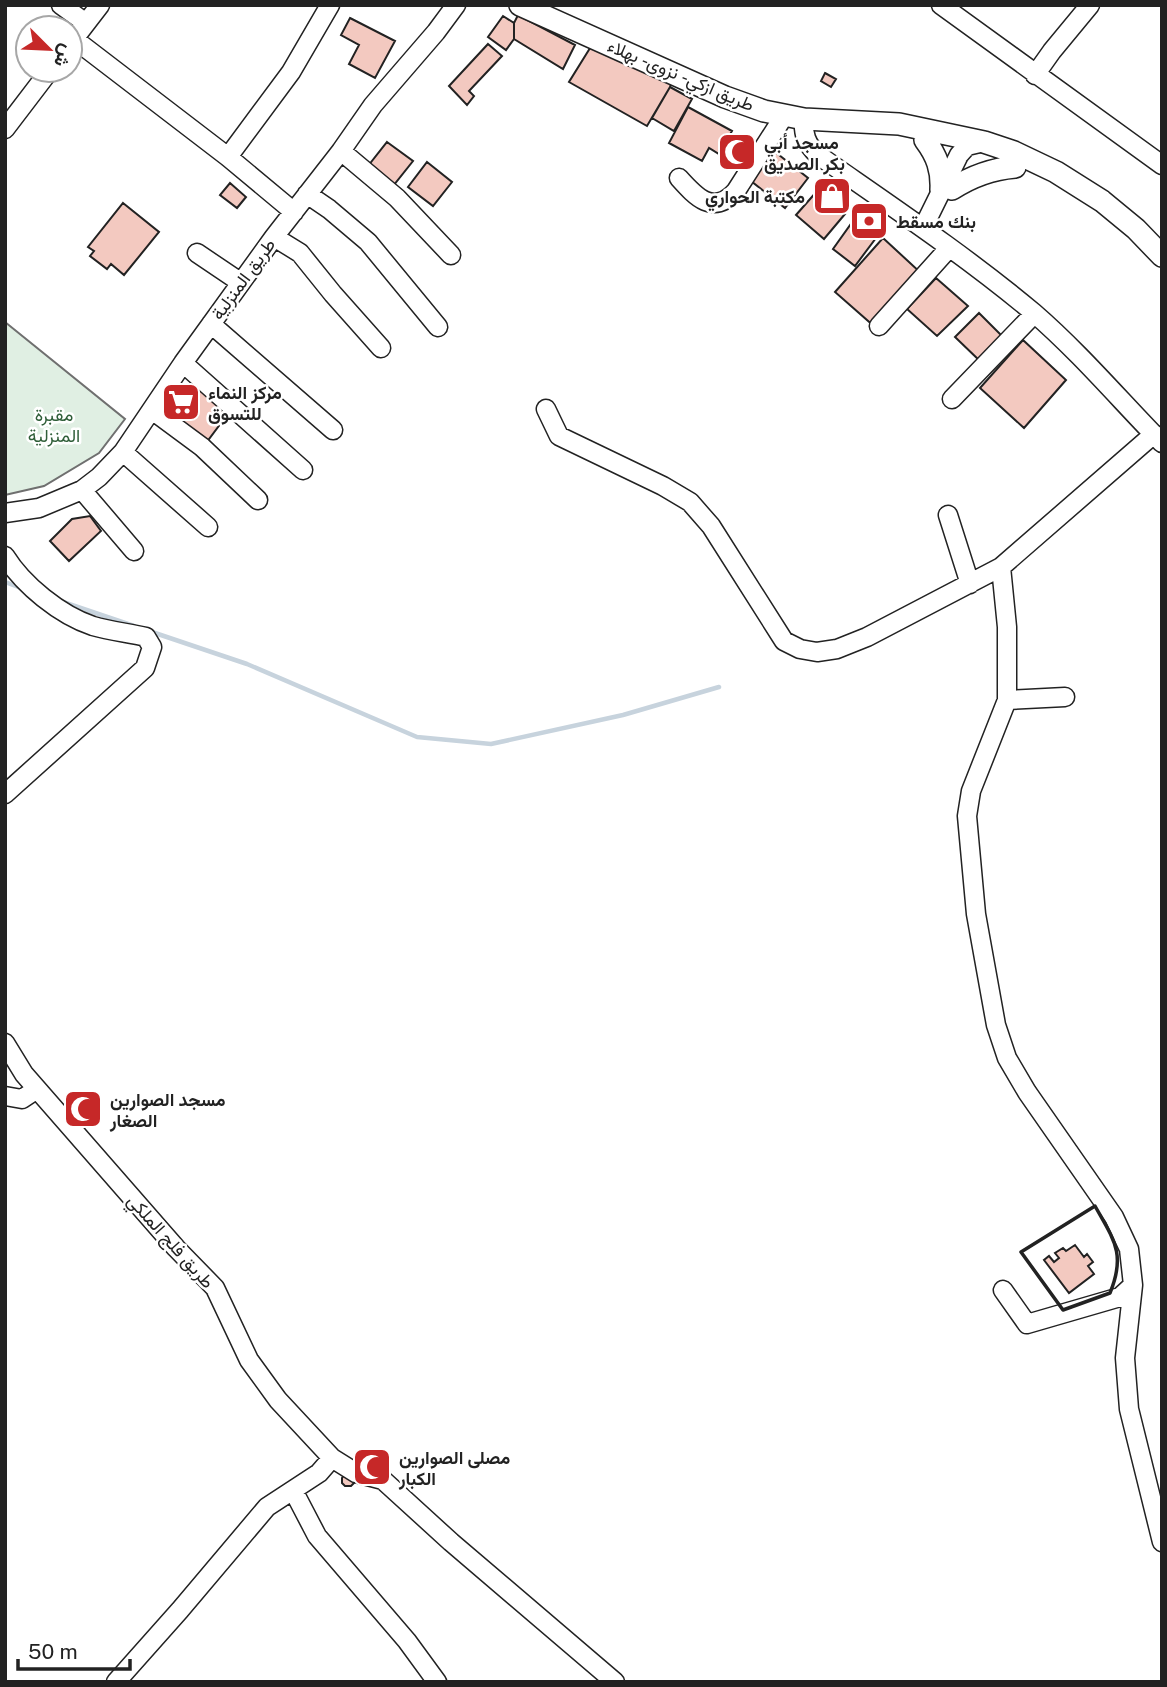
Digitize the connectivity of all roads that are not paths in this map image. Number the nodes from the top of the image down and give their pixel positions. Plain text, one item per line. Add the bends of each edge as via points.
1 (61, 5) edge
2 (100, 5) edge
3 (330, 5) edge
4 (456, 5) edge
5 (940, 5) edge
6 (1090, 5) edge
7 (532, 8) edge
8 (86, 23) junction
9 (84, 26) edge
10 (84, 51) edge
11 (1035, 75) junction
12 (39, 84) edge
13 (794, 117) junction
14 (848, 122) junction
15 (5, 129) edge
16 (925, 140) junction
17 (968, 145) junction
18 (341, 151) junction
19 (229, 157) junction
20 (1161, 163) edge
21 (1015, 167) junction
22 (679, 178) dead end
23 (947, 190) junction
24 (307, 194) junction
25 (294, 212) junction
26 (926, 231) junction
27 (274, 237) junction
28 (949, 248) junction
29 (1157, 249) edge
30 (197, 253) dead end
31 (451, 255) dead end
32 (1162, 269) edge
33 (240, 282) junction
34 (1034, 314) junction
35 (211, 324) junction
36 (879, 326) dead end
37 (438, 327) dead end
38 (381, 348) dead end
39 (183, 363) junction
40 (952, 399) dead end
41 (547, 409) dead end
42 (152, 410) junction
43 (334, 430) dead end
44 (1158, 438) edge
45 (123, 452) junction
46 (303, 470) dead end
47 (82, 490) junction
48 (258, 500) dead end
49 (5, 513) edge
50 (948, 515) dead end
51 (208, 527) dead end
52 (134, 551) dead end
53 (5, 556) edge
54 (1001, 567) junction
55 (970, 584) junction
56 (1065, 697) dead end
57 (1007, 700) junction
58 (5, 794) edge
59 (5, 1043) edge
60 (37, 1089) junction
61 (5, 1096) edge
62 (1133, 1285) junction
63 (1003, 1290) dead end
64 (332, 1458) junction
65 (293, 1490) junction
66 (1162, 1542) edge
67 (116, 1682) edge
68 (437, 1682) edge
69 (615, 1682) edge

1 - 8 street
2 - 8 street
3 - 19 street via 291,72
4 - 18 street, طريق المنزلية
5 - 11 street
6 - 11 street
7 - 13 main road, طريق ازكي - نزوى - بهلاء via 725,97
8 - 9 street
10 - 19 street
11 - 20 street
12 - 15 street
13 - 14 main road, طريق ازكي - نزوى - بهلاء
13 - 22 street via 730,197 708,202
13 - 26 street via 811,149
14 - 16 main road, طريق ازكي - نزوى - بهلاء
14 - 17 main road, طريق ازكي - نزوى - بهلاء via 899,124
16 - 17 main road, طريق ازكي - نزوى - بهلاء
16 - 23 main road via 937,158
17 - 21 main road, طريق ازكي - نزوى - بهلاء
17 - 23 street
17 - 29 main road, طريق ازكي - نزوى - بهلاء via 1035,162 1080,186
18 - 24 street, طريق المنزلية
18 - 31 street via 397,198
19 - 25 street
21 - 23 main road via 988,171
21 - 32 main road, طريق ازكي - نزوى - بهلاء via 1055,183 1091,205
23 - 26 street
24 - 25 street, طريق المنزلية
24 - 37 street via 368,242
25 - 27 street, طريق المنزلية
26 - 28 street
27 - 33 street, طريق المنزلية
27 - 38 street via 300,253
28 - 34 street
28 - 36 street
30 - 33 street
33 - 35 street, طريق المنزلية
34 - 40 street
34 - 44 street
35 - 39 street, طريق المنزلية
35 - 43 street
39 - 42 street, طريق المنزلية
39 - 46 street
41 - 55 street via 559,436 690,502 711,526 784,641 800,649 837,649
42 - 45 street, طريق المنزلية
42 - 48 street via 202,447
44 - 54 street
45 - 47 street, طريق المنزلية
45 - 51 street
47 - 49 street, طريق المنزلية via 39,508
47 - 52 street
50 - 55 street
53 - 58 street via 20,576 66,613 95,626 146,637 152,646 145,668
54 - 55 street
54 - 57 street
56 - 57 street
57 - 62 street via 971,791 967,816 976,914 996,1025 1006,1058 1114,1217 1129,1249
59 - 60 street, طريق فلج الملكي
60 - 61 street via 22,1099
60 - 64 street, طريق فلج الملكي via 215,1288 248,1360
62 - 63 street via 1120,1297 1027,1324
62 - 66 street via 1125,1357 1129,1409
64 - 65 street
64 - 69 street, طريق فلج الملكي via 356,1473 383,1480
65 - 67 street via 267,1507
65 - 68 street via 317,1536

